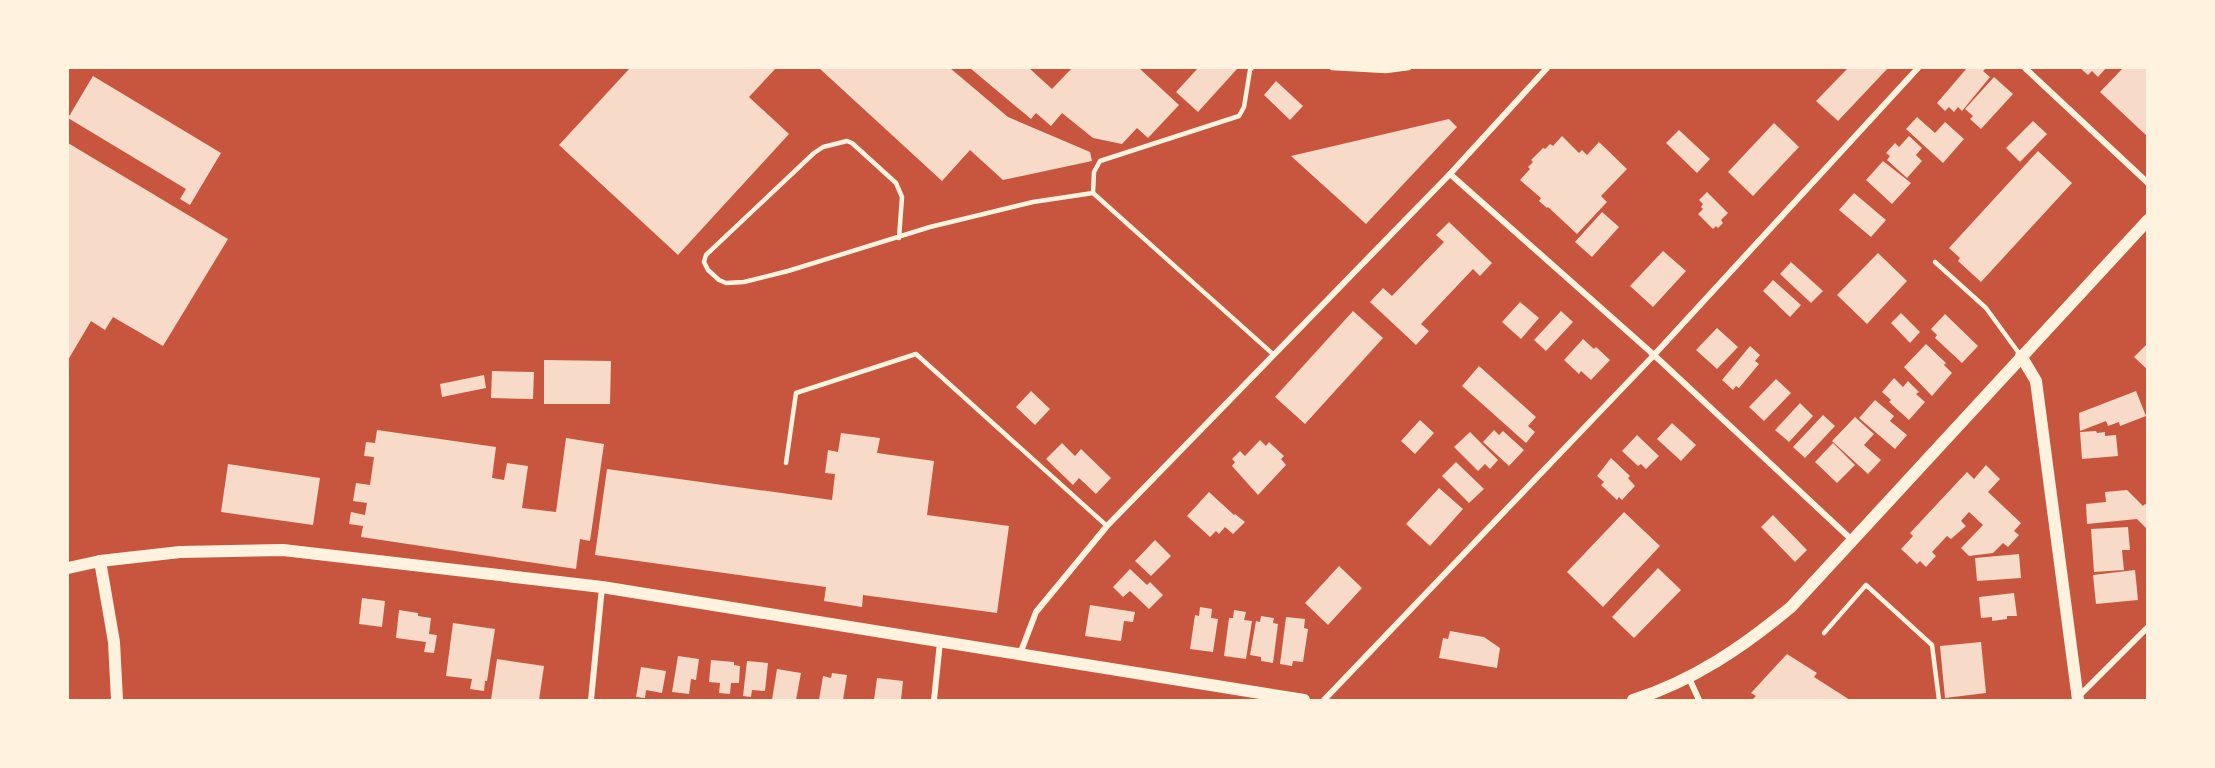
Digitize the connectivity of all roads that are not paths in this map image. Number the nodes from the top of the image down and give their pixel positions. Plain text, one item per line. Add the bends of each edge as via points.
1 (1252, 68) edge
2 (1332, 68) edge
3 (1409, 68) edge
4 (1547, 68) edge
5 (1918, 68) edge
6 (2025, 68) edge
7 (1449, 174) junction
8 (2148, 183) edge
9 (1093, 193) junction
10 (2148, 220) edge
11 (899, 238) junction
12 (1935, 262) dead end
13 (1274, 355) junction
14 (1654, 355) junction
15 (2021, 356) junction
16 (786, 463) dead end
17 (1107, 526) junction
18 (1852, 540) junction
19 (100, 561) junction
20 (68, 568) edge
21 (602, 587) junction
22 (2148, 627) edge
23 (1824, 633) dead end
24 (940, 642) junction
25 (1020, 654) junction
26 (1689, 678) junction
27 (1273, 698) edge
28 (2078, 699) edge
29 (117, 700) edge
30 (591, 700) edge
31 (934, 700) edge
32 (1304, 700) edge
33 (1324, 700) edge
34 (1633, 700) edge
35 (1699, 700) edge
36 (1939, 700) edge

1 - 9 lane via 1245,107 1239,116 1100,161 1094,172
2 - 3 lane
4 - 7 street
5 - 14 street
6 - 8 street
7 - 13 street
7 - 14 street
9 - 11 lane via 1033,201
9 - 13 lane
10 - 15 main road
11 - 11 lane via 744,282 719,280 704,262 706,255 814,153 842,141 852,143 896,183 902,197
12 - 15 lane via 1986,308
13 - 17 street
14 - 18 street
14 - 33 street
15 - 18 main road
15 - 28 main road via 2036,381
16 - 17 lane via 796,393 916,354
17 - 25 street via 1036,612
18 - 26 main road via 1791,607 1724,658
19 - 20 main road
19 - 21 main road via 180,552 283,550
19 - 29 main road via 114,642
21 - 24 main road
21 - 30 street
22 - 28 street
23 - 36 lane via 1866,585 1932,645
24 - 25 main road
24 - 31 street
25 - 27 main road
26 - 34 main road
26 - 35 street
27 - 32 main road

